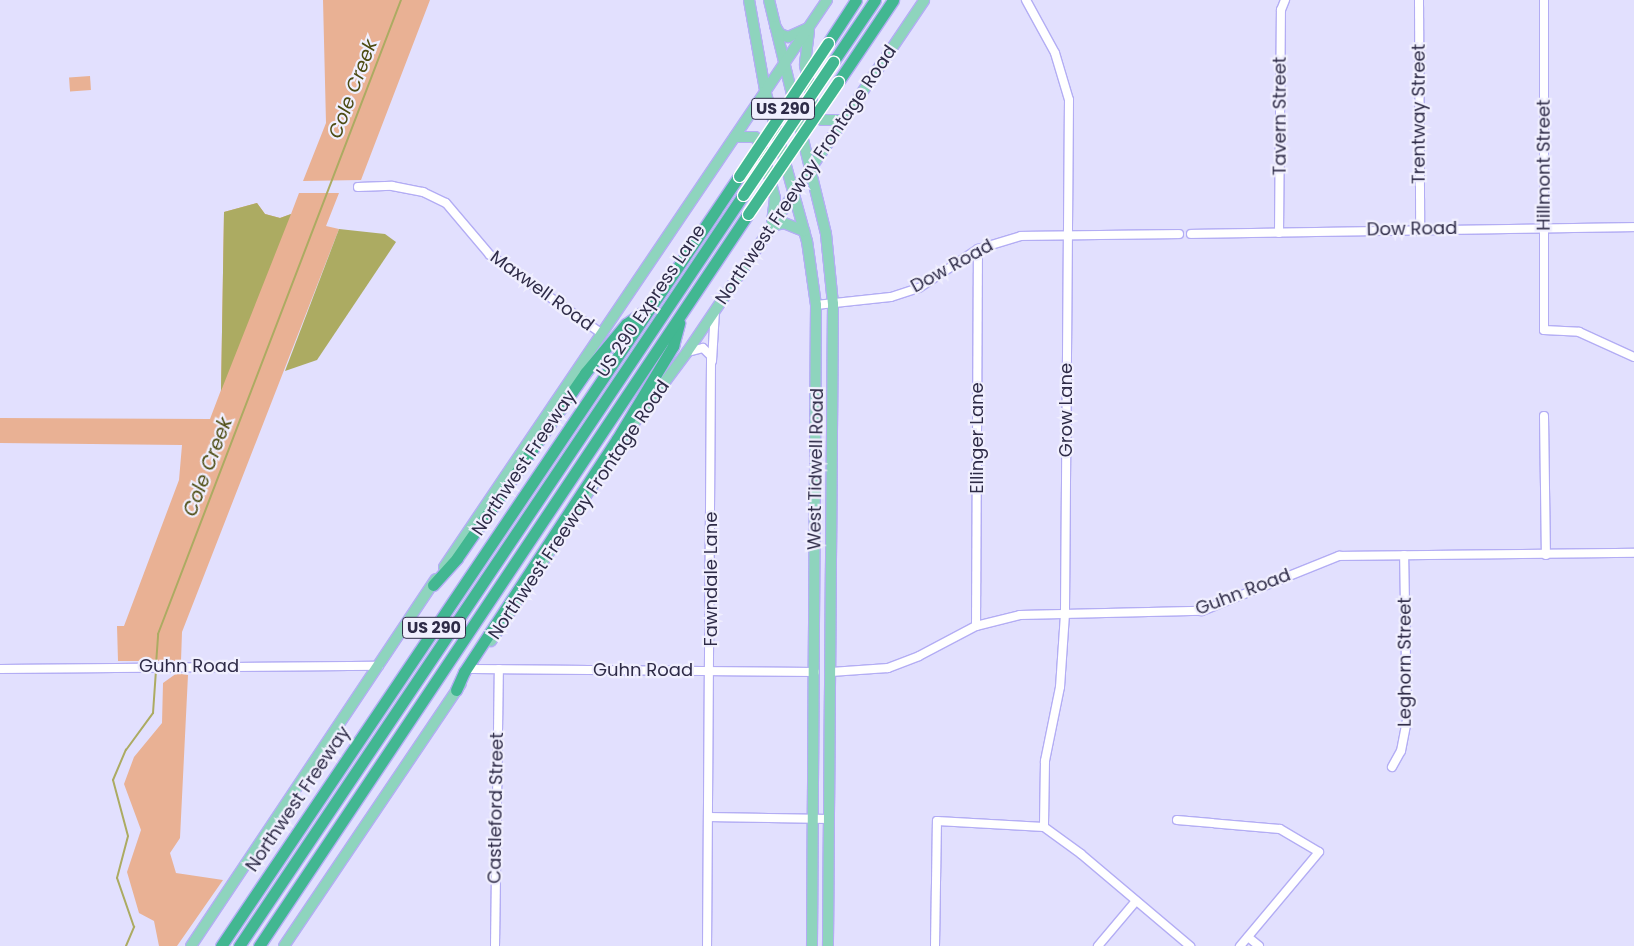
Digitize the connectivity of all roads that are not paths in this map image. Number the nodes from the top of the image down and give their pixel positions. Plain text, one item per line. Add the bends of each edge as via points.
1 (748, 0) edge
2 (768, 0) edge
3 (826, 0) edge
4 (856, 0) edge
5 (874, 0) edge
6 (893, 0) edge
7 (924, 0) edge
8 (1026, 0) edge
9 (1285, 0) edge
10 (1419, 0) edge
11 (1544, 0) edge
12 (772, 21) junction
13 (810, 27) junction
14 (784, 66) junction
15 (765, 90) junction
16 (842, 120) junction
17 (735, 137) junction
18 (809, 166) junction
19 (358, 187) dead end
20 (794, 191) junction
21 (772, 226) junction
22 (1634, 227) edge
23 (1420, 229) junction
24 (1544, 229) junction
25 (804, 231) junction
26 (1280, 233) junction
27 (1067, 234) junction
28 (1179, 234) dead end
29 (1190, 234) dead end
30 (978, 249) junction
31 (833, 304) junction
32 (816, 305) junction
33 (648, 309) junction
34 (715, 311) junction
35 (682, 314) junction
36 (601, 333) junction
37 (687, 352) junction
38 (1634, 357) edge
39 (711, 362) junction
40 (1544, 416) dead end
41 (817, 424) junction
42 (833, 425) junction
43 (816, 549) junction
44 (832, 549) junction
45 (1634, 553) edge
46 (1404, 554) junction
47 (1546, 555) junction
48 (433, 585) junction
49 (1065, 614) junction
50 (976, 626) junction
51 (378, 666) junction
52 (0, 669) edge
53 (472, 669) junction
54 (498, 669) junction
55 (711, 671) junction
56 (815, 672) junction
57 (831, 672) junction
58 (456, 690) junction
59 (1392, 767) dead end
60 (708, 817) junction
61 (813, 819) junction
62 (830, 819) junction
63 (1177, 820) dead end
64 (1044, 827) junction
65 (1136, 901) junction
66 (813, 903) junction
67 (829, 903) junction
68 (1248, 937) junction
69 (192, 946) edge
70 (220, 946) edge
71 (239, 946) edge
72 (259, 946) edge
73 (284, 946) edge
74 (495, 946) edge
75 (707, 946) edge
76 (812, 946) edge
77 (828, 946) edge
78 (935, 946) edge
79 (1098, 946) edge
80 (1190, 946) edge
81 (1240, 946) edge
82 (1259, 946) edge

1 - 15 main road, West Tidwell Road
2 - 12 main road, West Tidwell Road
3 - 13 main road
4 - 33 highway, Northwest Freeway / US 290, bridge
5 - 71 highway, US 290 Express Lane, bridge
6 - 35 highway, US 290, bridge
7 - 16 main road, Northwest Freeway Frontage Road
8 - 27 street, Grow Lane via 1056,53 1069,100
9 - 26 street, Tavern Street via 1281,10
10 - 23 street, Trentway Street
11 - 24 street, Hillmont Street
12 - 13 main road via 780,34 788,36
12 - 14 main road, West Tidwell Road
13 - 14 main road
13 - 16 main road via 805,65 814,112 822,120
14 - 15 main road
14 - 18 main road, West Tidwell Road
15 - 17 main road
15 - 20 main road, West Tidwell Road
16 - 18 main road, Northwest Freeway Frontage Road
17 - 21 main road via 755,137 761,145 775,198
17 - 36 main road
18 - 20 main road, Northwest Freeway Frontage Road
18 - 31 main road, West Tidwell Road via 826,234
19 - 36 street, Maxwell Road via 392,186 423,192 446,203 490,255
20 - 21 main road, Northwest Freeway Frontage Road
20 - 25 main road, West Tidwell Road
21 - 25 main road via 784,223
21 - 34 main road, Northwest Freeway Frontage Road
22 - 24 street, Dow Road
23 - 24 street, Dow Road
23 - 26 street, Dow Road
24 - 38 street, Hillmont Street via 1544,330 1579,332
25 - 32 main road, West Tidwell Road
26 - 29 street, Dow Road
27 - 28 street, Dow Road
27 - 30 street, Dow Road via 1023,236
27 - 49 street, Grow Lane
30 - 31 street, Dow Road via 918,288 891,297
30 - 50 street, Ellinger Lane
31 - 32 street, Dow Road
31 - 42 main road, West Tidwell Road
32 - 41 main road, West Tidwell Road
33 - 48 highway via 626,324 585,373 457,558
33 - 70 highway, Northwest Freeway / US 290
34 - 37 main road, Northwest Freeway Frontage Road
34 - 39 street, Fawndale Lane
35 - 58 highway via 674,346 464,672
35 - 72 highway, US 290
36 - 48 main road
37 - 39 street via 703,348 711,356
37 - 53 main road, Northwest Freeway Frontage Road via 628,431
39 - 55 street, Fawndale Lane
40 - 47 street
41 - 42 main road
41 - 43 main road, West Tidwell Road
42 - 44 main road, West Tidwell Road
43 - 44 main road
43 - 56 main road, West Tidwell Road
44 - 57 main road, West Tidwell Road
45 - 47 street, Guhn Road
46 - 47 street, Guhn Road
46 - 49 street, Guhn Road via 1339,556 1202,611
46 - 59 street, Leghorn Street via 1407,721 1401,750
48 - 51 main road
49 - 50 street, Guhn Road via 1020,615
49 - 64 street, Grow Lane via 1060,688 1046,753
50 - 57 street, Guhn Road via 897,665
51 - 52 street, Guhn Road
51 - 69 main road
53 - 54 street, Guhn Road
53 - 58 main road, Northwest Freeway Frontage Road
54 - 55 street, Guhn Road
54 - 74 street, Castleford Street
55 - 56 street, Guhn Road
55 - 60 street, Fawndale Lane
56 - 61 main road, West Tidwell Road
57 - 62 main road, West Tidwell Road
58 - 73 main road, Northwest Freeway Frontage Road
60 - 61 street
60 - 75 street, Fawndale Lane
61 - 62 street
61 - 66 main road, West Tidwell Road
62 - 67 main road, West Tidwell Road
63 - 68 street via 1280,829 1319,852
64 - 65 street
64 - 78 street via 937,821
65 - 79 street
65 - 80 street
66 - 67 main road
66 - 76 main road, West Tidwell Road
67 - 77 main road, West Tidwell Road
68 - 81 street
68 - 82 street

